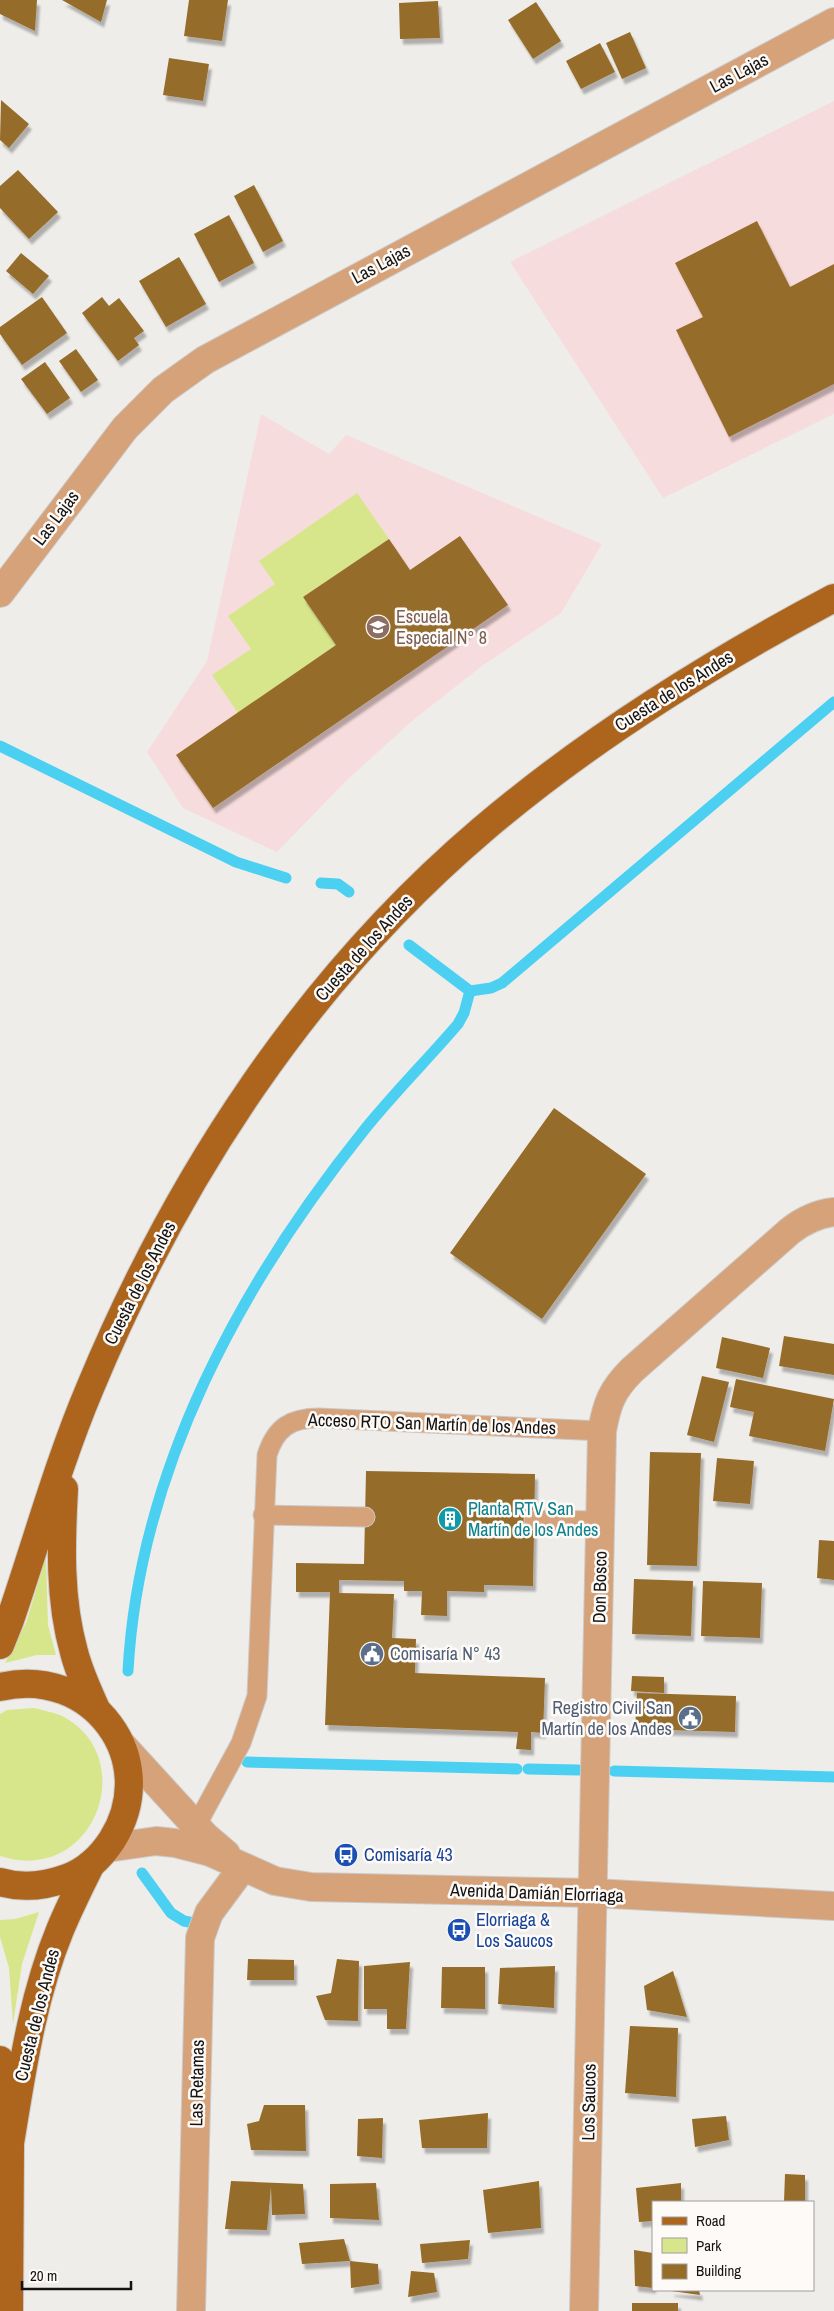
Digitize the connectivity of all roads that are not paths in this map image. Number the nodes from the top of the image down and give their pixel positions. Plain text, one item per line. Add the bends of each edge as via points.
1 (834, 22) edge
2 (0, 593) edge
3 (834, 598) edge
4 (834, 1212) edge
5 (602, 1431) junction
6 (66, 1453) junction
7 (263, 1515) junction
8 (365, 1517) dead end
9 (534, 1520) dead end
10 (602, 1521) junction
11 (0, 1645) edge
12 (0, 1687) edge
13 (96, 1709) junction
14 (121, 1744) junction
15 (194, 1836) junction
16 (99, 1856) junction
17 (243, 1867) junction
18 (0, 1882) edge
19 (593, 1893) junction
20 (834, 1906) edge
21 (0, 2060) edge
22 (10, 2143) junction
23 (9, 2311) edge
24 (192, 2311) edge
25 (584, 2311) edge

1 - 2 street, Las Lajas via 205,360 163,390 125,428
3 - 6 main road, Cuesta de los Andes via 676,688 542,781 420,887 342,970 261,1073 196,1176 116,1328 88,1390
4 - 5 street, Don Bosco via 804,1220 632,1370 611,1395
5 - 7 lane, Acceso RTO San Martín de los Andes via 319,1418 295,1420 281,1430 270,1446
5 - 10 street, Don Bosco
6 - 11 main road, Cuesta de los Andes
6 - 13 main road, Cuesta de los Andes via 62,1555 66,1614 74,1653
7 - 8 lane
7 - 15 lane, Acceso RTO San Martín de los Andes via 257,1696 241,1743
9 - 10 lane
10 - 19 street, Don Bosco
12 - 13 main road via 36,1683 58,1687
13 - 14 main road, Cuesta de los Andes
14 - 15 street, Avenida Damián Elorriaga
14 - 16 main road, Cuesta de los Andes via 128,1765 126,1809 119,1830
15 - 16 street via 156,1841
15 - 17 street, Avenida Damián Elorriaga via 218,1847
16 - 18 main road via 72,1876 52,1884 30,1886
16 - 22 main road, Cuesta de los Andes via 59,1931 47,1966 28,2037
17 - 19 street, Avenida Damián Elorriaga via 275,1881 311,1887
17 - 24 street, Las Retamas via 209,1913 200,1938
19 - 20 street, Avenida Damián Elorriaga
19 - 25 street, Los Saucos
21 - 22 main road, Cuesta de los Andes
22 - 23 main road, Cuesta de los Andes

